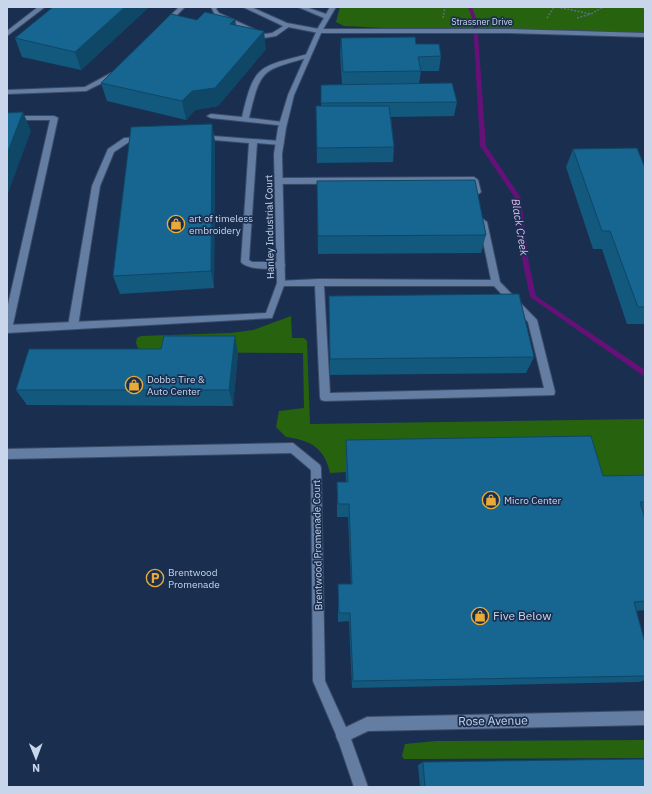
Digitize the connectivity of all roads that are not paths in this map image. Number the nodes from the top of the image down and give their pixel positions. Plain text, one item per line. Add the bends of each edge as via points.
1 (42, 7) edge
2 (182, 7) edge
3 (215, 7) edge
4 (246, 7) edge
5 (301, 7) edge
6 (332, 7) edge
7 (327, 18) junction
8 (287, 26) junction
9 (159, 29) edge
10 (319, 31) junction
11 (7, 34) edge
12 (645, 35) edge
13 (308, 56) junction
14 (120, 67) edge
15 (7, 92) edge
16 (212, 116) dead end
17 (7, 118) edge
18 (245, 120) junction
19 (283, 124) junction
20 (193, 137) edge
21 (149, 138) edge
22 (253, 141) junction
23 (280, 143) junction
24 (280, 181) junction
25 (479, 202) edge
26 (482, 216) edge
27 (281, 265) junction
28 (319, 282) junction
29 (496, 282) junction
30 (281, 283) junction
31 (10, 305) edge
32 (73, 326) junction
33 (7, 329) edge
34 (7, 454) edge
35 (645, 718) edge
36 (343, 736) junction
37 (361, 787) edge

1 - 11 street
2 - 9 street
3 - 8 street via 213,8 217,14 264,36 274,35
4 - 8 street
5 - 7 street
6 - 7 street, Hanley Industrial Court
7 - 10 street, Hanley Industrial Court
8 - 10 street
10 - 12 street, Strassner Drive
10 - 13 street, Hanley Industrial Court
13 - 18 street via 262,71 256,79
13 - 19 street, Hanley Industrial Court via 291,95
14 - 15 street via 108,78 86,89
16 - 18 street
17 - 31 street via 54,118
18 - 19 street
19 - 23 street, Hanley Industrial Court
20 - 22 street
21 - 32 street via 127,140 111,151 96,186
22 - 23 street
22 - 27 street via 245,262 251,265
23 - 24 street, Hanley Industrial Court
24 - 25 street via 474,180
24 - 27 street, Hanley Industrial Court
26 - 29 street
27 - 30 street, Hanley Industrial Court
28 - 29 street
28 - 29 street via 325,397 550,392 532,320
28 - 30 street
30 - 32 street, Hanley Industrial Court via 269,316
31 - 33 street
32 - 33 street, Hanley Industrial Court
34 - 36 street, Brentwood Promenade Court via 293,448 316,468 319,681
35 - 36 street, Rose Avenue via 367,724
36 - 37 street, Brentwood Promenade Court

